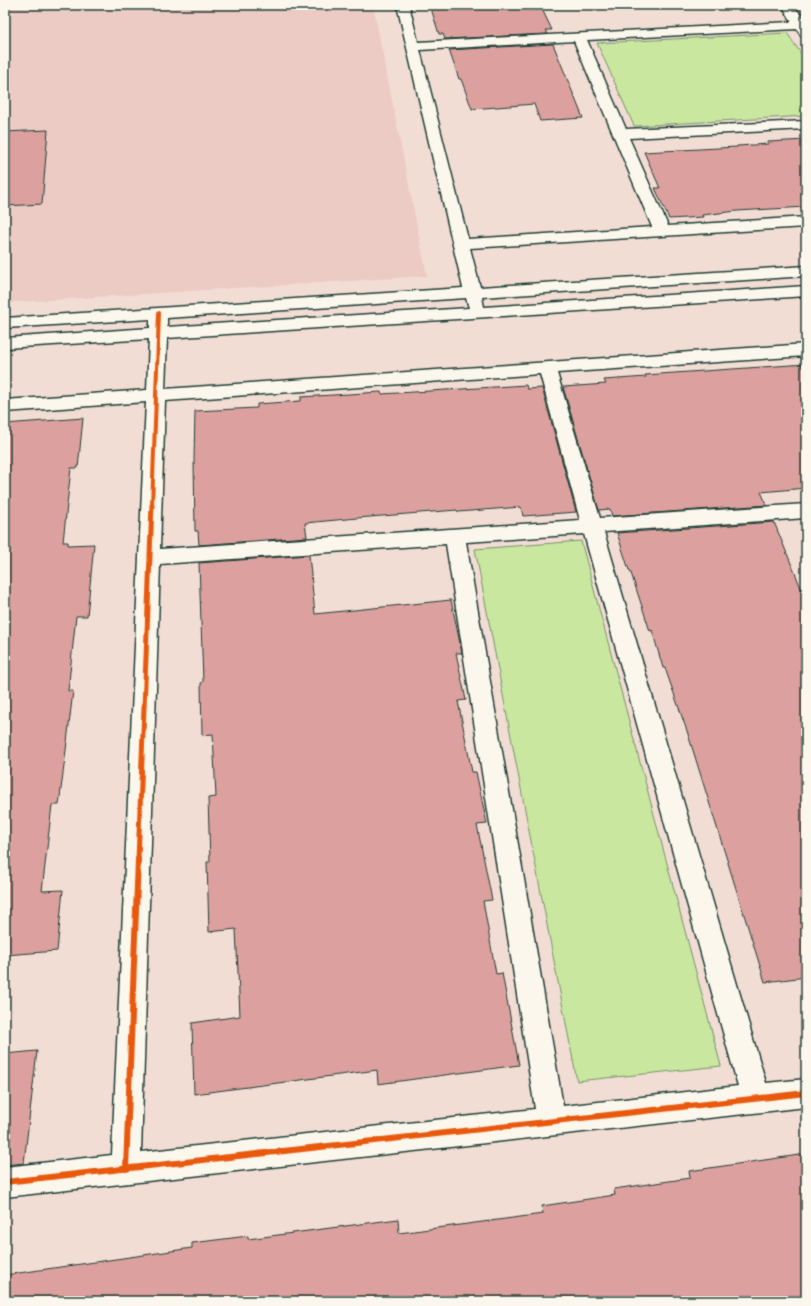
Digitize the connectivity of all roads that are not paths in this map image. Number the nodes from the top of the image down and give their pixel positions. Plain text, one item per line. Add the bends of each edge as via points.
1 (403, 5) edge
2 (788, 5) edge
3 (803, 29) edge
4 (578, 37) junction
5 (413, 46) junction
6 (806, 125) edge
7 (620, 134) junction
8 (806, 222) edge
9 (662, 231) junction
10 (461, 244) junction
11 (806, 271) edge
12 (806, 291) edge
13 (472, 293) junction
14 (477, 312) junction
15 (5, 323) edge
16 (159, 323) junction
17 (5, 344) edge
18 (806, 350) edge
19 (546, 369) junction
20 (156, 396) junction
21 (5, 406) edge
22 (804, 515) edge
23 (592, 526) junction
24 (455, 536) junction
25 (150, 557) junction
26 (806, 1093) edge
27 (756, 1099) junction
28 (551, 1122) junction
29 (126, 1169) junction
30 (5, 1182) edge

1 - 5 street
2 - 3 street
3 - 4 street
4 - 5 street
4 - 7 street
5 - 10 street
6 - 7 street
7 - 9 street
8 - 9 street
9 - 10 street
10 - 13 street
11 - 13 street
12 - 14 street
13 - 14 street
13 - 16 street
14 - 16 street
15 - 16 street
16 - 17 street
16 - 20 street
18 - 19 street
19 - 20 street
19 - 23 street
20 - 21 street
20 - 25 street
22 - 23 street
23 - 24 street
23 - 27 street
24 - 25 street
24 - 28 street
25 - 29 street
26 - 27 street
27 - 28 street
28 - 29 street
29 - 30 street

